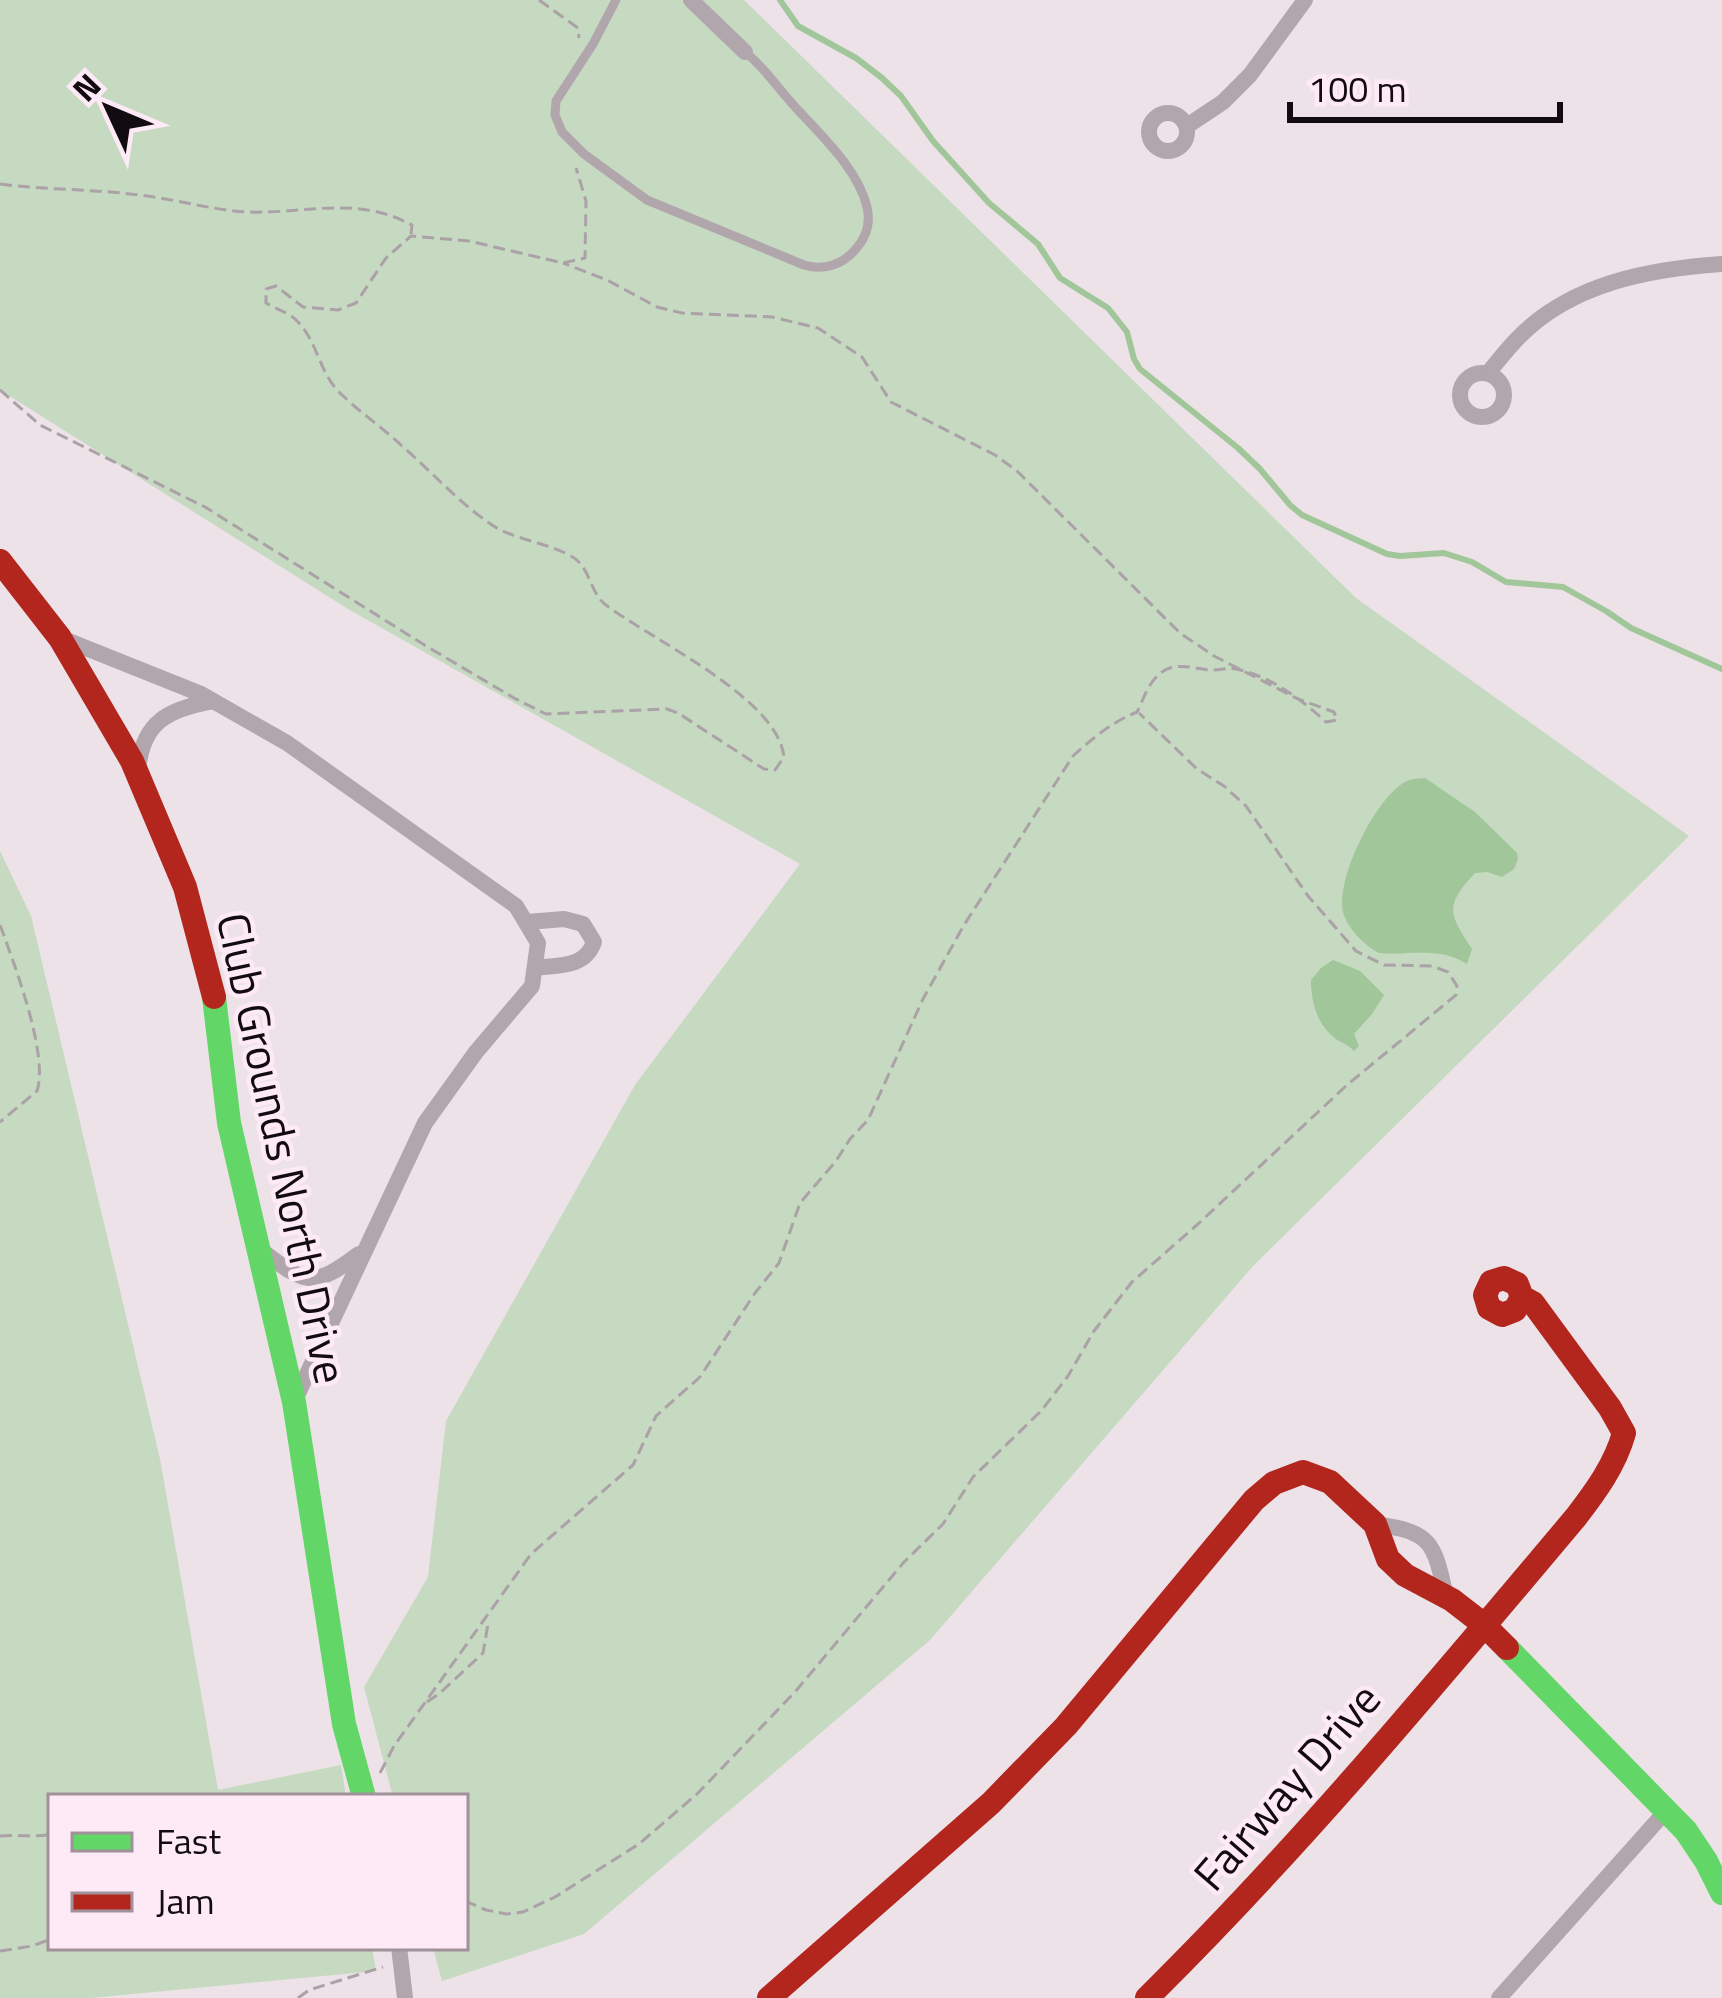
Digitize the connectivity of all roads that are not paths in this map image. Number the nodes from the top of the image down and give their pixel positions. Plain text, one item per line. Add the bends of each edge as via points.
1 (616, 0) edge
2 (692, 0) edge
3 (1305, 0) edge
4 (745, 52) joint
5 (1187, 126) dead end
6 (1722, 264) edge
7 (1488, 373) dead end
8 (0, 561) edge
9 (60, 638) junction
10 (213, 701) junction
11 (138, 772) junction
12 (527, 922) junction
13 (535, 968) junction
14 (258, 1247) junction
15 (363, 1251) junction
16 (1522, 1298) dead end
17 (294, 1402) junction
18 (1375, 1525) junction
19 (1446, 1597) junction
20 (1483, 1624) junction
21 (369, 1791) edge
22 (1666, 1811) junction
23 (1722, 1893) edge
24 (400, 1954) edge
25 (405, 1998) edge
26 (769, 1998) edge
27 (1148, 1998) edge
28 (1499, 1998) edge

1 - 4 lane via 556,100 562,132 647,200 804,265 832,266 861,242 864,197
2 - 4 street
3 - 5 street via 1250,75
6 - 7 street via 1606,282 1558,306
8 - 9 street, Club Grounds North Drive
9 - 10 street
9 - 11 street, Club Grounds North Drive
10 - 11 street via 157,722
10 - 12 street via 287,743 517,906
11 - 14 street, Club Grounds North Drive via 184,886 216,1003 229,1123
12 - 13 street via 538,943
12 - 13 street via 583,924 594,942 576,963
13 - 15 street via 532,986 425,1123
14 - 15 street via 311,1279
14 - 17 street, Club Grounds North Drive
15 - 17 street
16 - 20 street, Fairway Drive via 1610,1408 1623,1442 1598,1487
17 - 21 street, Club Grounds North Drive via 344,1724
18 - 19 street via 1388,1559
18 - 19 street via 1411,1529 1429,1544
18 - 26 street via 1330,1482 1303,1472 1274,1483 991,1803
19 - 20 street
20 - 22 street
20 - 27 street, Fairway Drive via 1258,1885
22 - 23 street
22 - 28 street
24 - 25 street

